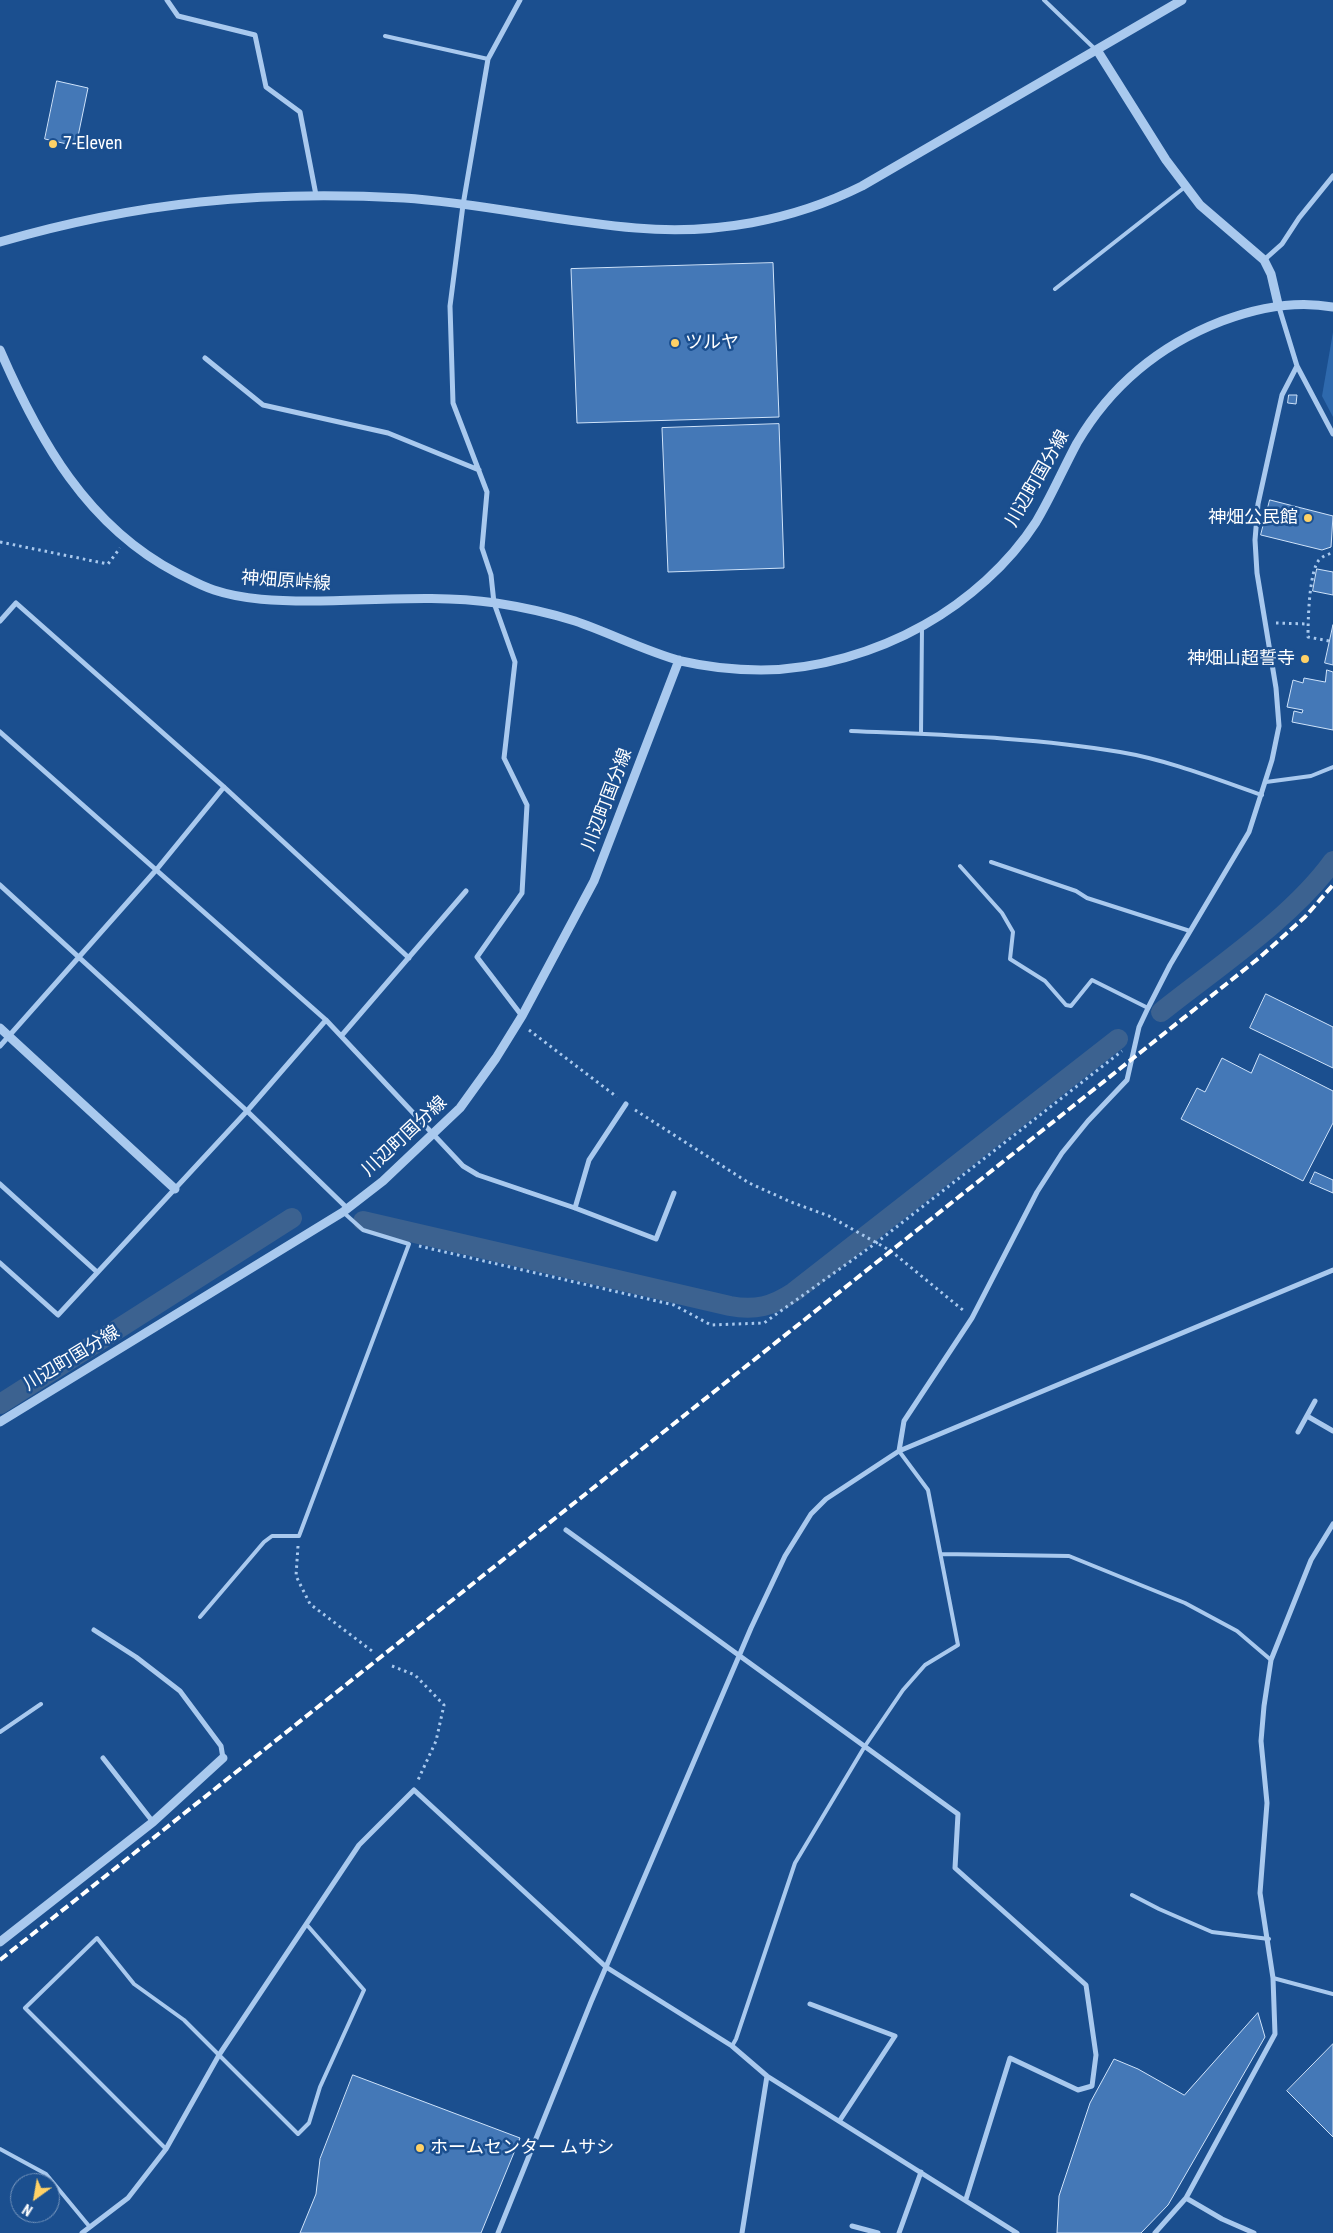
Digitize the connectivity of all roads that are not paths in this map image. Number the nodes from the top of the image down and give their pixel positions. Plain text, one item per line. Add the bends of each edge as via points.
1 (168, 0) edge
2 (520, 0) edge
3 (1044, 0) edge
4 (1182, 0) edge
5 (385, 36) dead end
6 (1097, 50) junction
7 (488, 59) junction
8 (1333, 176) edge
9 (1186, 186) junction
10 (316, 195) junction
11 (462, 205) junction
12 (0, 242) edge
13 (1264, 260) junction
14 (1055, 289) dead end
15 (1278, 304) junction
16 (1333, 306) edge
17 (0, 350) edge
18 (205, 358) dead end
19 (1297, 366) junction
20 (1333, 434) edge
21 (478, 470) junction
22 (494, 603) junction
23 (0, 621) edge
24 (922, 627) junction
25 (679, 660) junction
26 (851, 731) dead end
27 (0, 732) edge
28 (921, 734) junction
29 (1333, 767) edge
30 (1266, 782) junction
31 (224, 787) junction
32 (1262, 795) junction
33 (991, 862) dead end
34 (960, 866) dead end
35 (157, 869) junction
36 (0, 885) edge
37 (466, 891) dead end
38 (1190, 931) junction
39 (78, 956) junction
40 (409, 958) junction
41 (1148, 1008) junction
42 (522, 1016) junction
43 (326, 1020) junction
44 (0, 1028) edge
45 (342, 1035) junction
46 (9, 1036) junction
47 (0, 1046) edge
48 (626, 1104) road end
49 (247, 1111) junction
50 (433, 1136) junction
51 (0, 1184) edge
52 (174, 1189) junction
53 (674, 1193) dead end
54 (575, 1208) junction
55 (345, 1210) junction
56 (0, 1263) edge
57 (1333, 1270) edge
58 (97, 1272) junction
59 (1315, 1401) dead end
60 (1306, 1416) junction
61 (0, 1422) edge
62 (1333, 1431) edge
63 (1298, 1432) dead end
64 (899, 1451) junction
65 (1333, 1524) edge
66 (566, 1530) dead end
67 (942, 1554) junction
68 (200, 1617) dead end
69 (94, 1630) dead end
70 (739, 1657) junction
71 (1270, 1660) junction
72 (40, 1704) dead end
73 (0, 1732) edge
74 (865, 1746) junction
75 (102, 1758) dead end
76 (223, 1758) joint
77 (153, 1822) junction
78 (1132, 1895) dead end
79 (307, 1925) junction
80 (1269, 1939) junction
81 (0, 1942) edge
82 (606, 1967) junction
83 (1273, 1978) junction
84 (1333, 1994) edge
85 (810, 2004) dead end
86 (732, 2046) junction
87 (219, 2055) junction
88 (767, 2076) junction
89 (840, 2120) junction
90 (0, 2149) edge
91 (166, 2149) junction
92 (921, 2172) junction
93 (1186, 2198) junction
94 (966, 2199) junction
95 (89, 2226) junction
96 (852, 2226) dead end
97 (82, 2233) edge
98 (498, 2233) edge
99 (742, 2233) edge
100 (878, 2233) edge
101 (899, 2233) edge
102 (1017, 2233) edge
103 (1155, 2233) edge
104 (1254, 2233) edge

1 - 10 street via 178,16 255,35 266,87 300,112
2 - 7 street
3 - 6 lane
4 - 6 street
5 - 7 lane
6 - 9 street
6 - 11 street via 855,190 814,207 760,221 710,229 636,228
7 - 11 street
8 - 13 street via 1282,244
9 - 13 street via 1200,205
9 - 14 lane
10 - 11 street via 407,198
10 - 12 street via 218,200 137,209 93,217
11 - 21 street via 450,306 453,402
13 - 15 street via 1272,274
15 - 16 street, 川辺町国分線
15 - 19 street
15 - 24 street, 川辺町国分線 via 1195,331 1140,366 1114,391 1093,418 1034,524 1020,542 991,575 959,603
17 - 22 street, 神畑原峠線 via 24,406 58,462 92,508 152,559 212,590 250,599 369,602 422,599
18 - 21 street via 263,405 388,433
19 - 20 street
19 - 30 street via 1282,394 1258,504 1255,540 1279,726
21 - 22 street via 487,492 482,548 491,575
22 - 25 street, 神畑原峠線 via 571,620
22 - 42 street via 515,662 504,758 527,805 522,892 477,957
23 - 31 street via 16,603
24 - 25 street, 川辺町国分線 via 849,656 794,668 737,670
24 - 28 lane
25 - 42 street, 川辺町国分線 via 594,881
26 - 28 lane
27 - 35 street
28 - 32 lane via 1122,752
29 - 30 lane via 1311,776
30 - 32 street
31 - 35 street
31 - 40 street
32 - 38 street via 1249,832
33 - 38 lane via 1076,891 1087,898
34 - 41 lane via 1002,912 1013,932 1010,959 1045,981 1066,1005 1071,1006 1092,980
35 - 39 street
35 - 43 street
36 - 39 street
37 - 40 street
38 - 41 street
39 - 46 street
39 - 49 street
40 - 45 street
41 - 64 street via 1126,1080 1062,1153 1037,1192 972,1318 904,1421
42 - 50 street, 川辺町国分線 via 460,1108
43 - 45 street
43 - 49 street
44 - 46 street
45 - 50 street
46 - 47 street
46 - 52 street
48 - 54 street via 589,1160
49 - 52 street
49 - 55 street
50 - 54 street via 463,1166 478,1175
50 - 55 street, 川辺町国分線 via 383,1182
51 - 58 street
52 - 58 street
53 - 54 street via 656,1240
55 - 61 street, 川辺町国分線
55 - 68 lane via 363,1230 409,1244 299,1536 272,1536 264,1542
56 - 58 street via 58,1315
57 - 64 street
59 - 60 street
60 - 62 street
60 - 63 street
64 - 67 lane via 928,1490
64 - 70 street via 843,1486 811,1514 785,1556
65 - 71 street via 1311,1560
66 - 70 street
67 - 71 lane via 1069,1556 1185,1603 1237,1631
67 - 74 lane via 958,1645 925,1665 903,1690
69 - 76 street via 180,1691 222,1746
70 - 74 street
70 - 82 street
71 - 80 street via 1261,1741 1267,1803 1260,1893
72 - 73 lane
74 - 86 lane via 794,1863
74 - 94 street via 958,1814 955,1868 1086,1985 1096,2055 1092,2086 1078,2090 1010,2058
75 - 77 street
76 - 77 street
77 - 81 street
78 - 80 lane via 1212,1932
79 - 82 street via 359,1845 414,1790
79 - 87 street
79 - 87 lane via 364,1990 320,2087 308,2123 298,2134
80 - 83 street
82 - 86 street
82 - 98 street
83 - 84 lane
83 - 93 street via 1275,2034
85 - 89 street via 895,2036
86 - 88 street
87 - 91 street
87 - 91 lane via 184,2020 134,1984 97,1938 25,2008
88 - 89 street
88 - 99 street
89 - 92 street
90 - 95 lane via 46,2174
91 - 95 street via 128,2198
92 - 94 street
92 - 101 street
93 - 103 street
93 - 104 street
94 - 102 street
95 - 97 street
96 - 100 street

